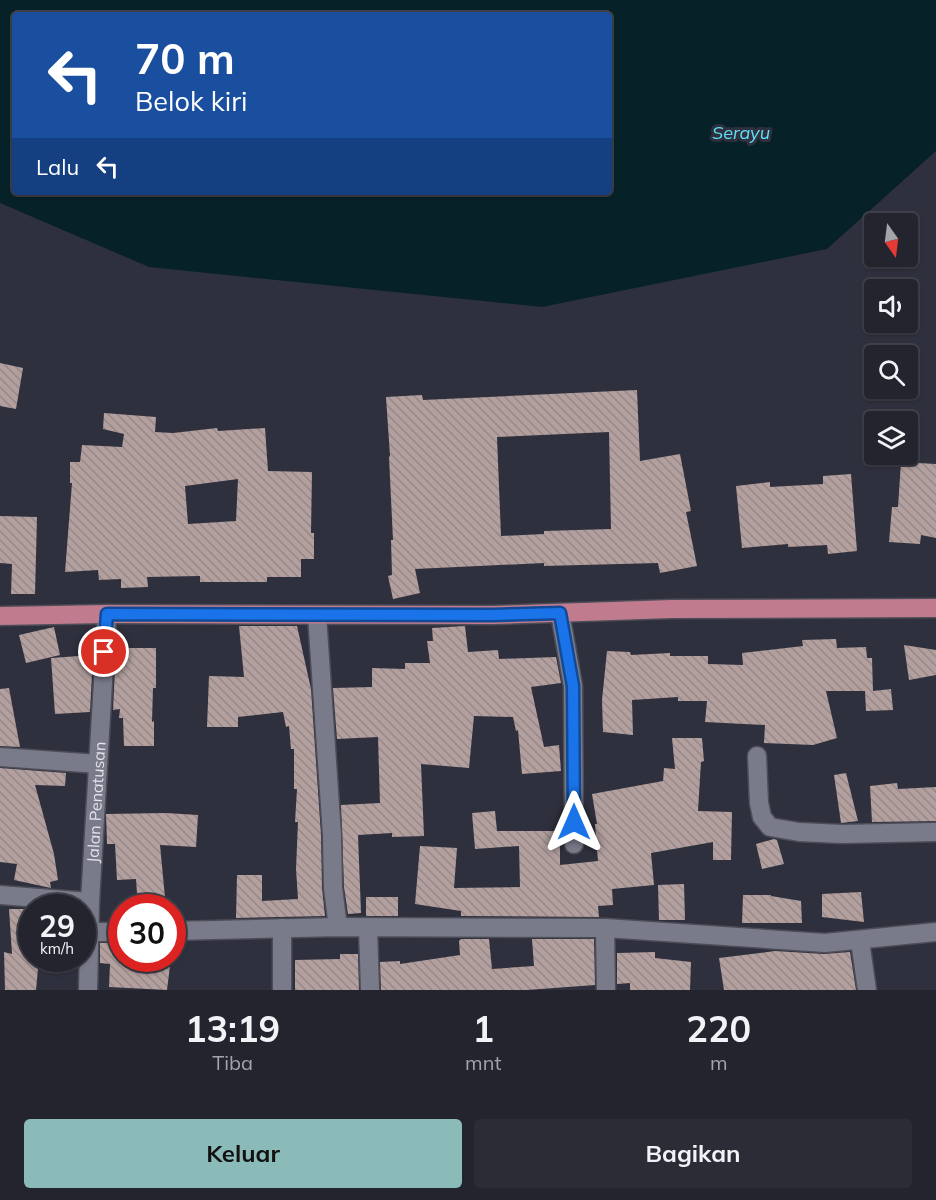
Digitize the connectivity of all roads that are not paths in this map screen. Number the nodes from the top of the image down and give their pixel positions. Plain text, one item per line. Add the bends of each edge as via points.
1 (936, 608) edge
2 (560, 613) junction
3 (107, 614) junction
4 (317, 615) junction
5 (0, 616) edge
6 (757, 756) dead end
7 (0, 757) edge
8 (98, 765) junction
9 (936, 832) edge
10 (574, 844) dead end
11 (90, 894) edge
12 (0, 895) edge
13 (18, 896) edge
14 (338, 927) junction
15 (282, 928) junction
16 (368, 928) junction
17 (604, 928) junction
18 (186, 931) edge
19 (936, 932) edge
20 (860, 941) junction
21 (89, 972) edge
22 (88, 990) edge
23 (282, 990) edge
24 (370, 990) edge
25 (606, 990) edge
26 (867, 990) edge

1 - 2 main road
2 - 4 main road
2 - 10 street via 573,686
3 - 4 main road
3 - 5 main road
3 - 8 street, Jalan Penatusan
4 - 14 street
6 - 9 street via 759,803 762,817 770,827 831,833
7 - 8 street
8 - 11 street, Jalan Penatusan
12 - 13 street
14 - 15 street
14 - 16 street
15 - 18 street
15 - 23 street
16 - 17 street
16 - 24 street
17 - 20 street via 825,943
17 - 25 street
19 - 20 street
20 - 26 street
21 - 22 street, Jalan Penatusan

